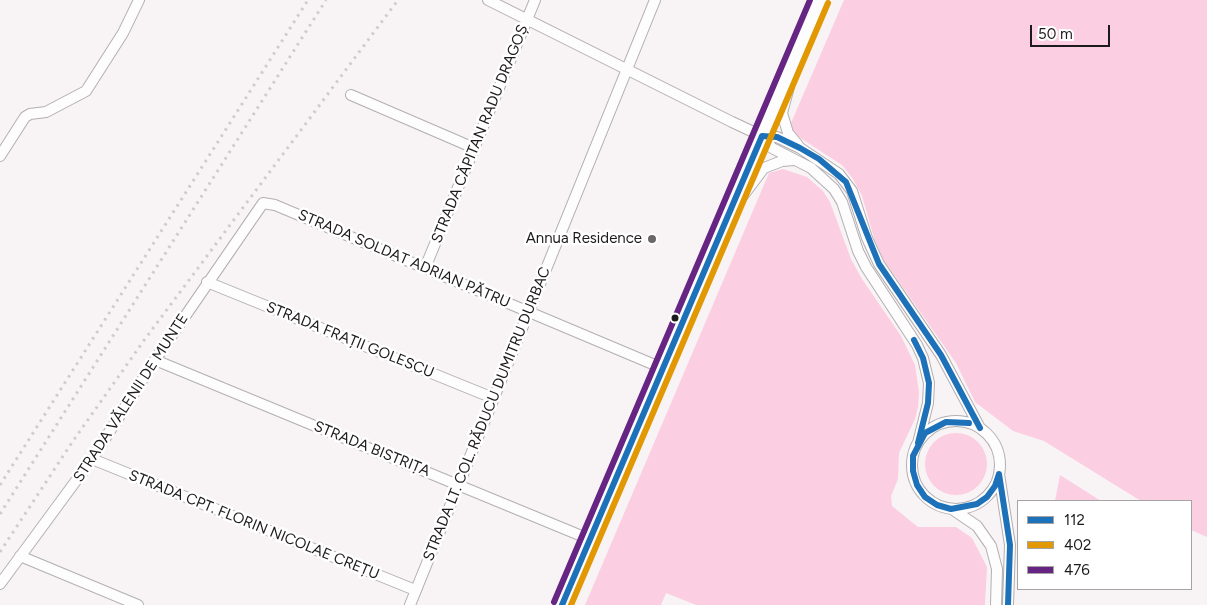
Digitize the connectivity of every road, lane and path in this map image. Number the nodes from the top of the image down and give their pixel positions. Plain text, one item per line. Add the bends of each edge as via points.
1 (139, 0) edge
2 (488, 0) edge
3 (535, 0) edge
4 (655, 0) edge
5 (820, 0) edge
6 (527, 20) junction
7 (798, 51) junction
8 (626, 68) junction
9 (351, 95) dead end
10 (762, 136) junction
11 (474, 148) junction
12 (800, 148) junction
13 (0, 156) edge
14 (795, 160) junction
15 (257, 209) joint
16 (730, 212) junction
17 (424, 268) junction
18 (207, 282) junction
19 (528, 311) junction
20 (156, 360) junction
21 (662, 368) junction
22 (493, 398) junction
23 (980, 428) junction
24 (918, 443) junction
25 (92, 459) junction
26 (999, 474) junction
27 (458, 484) junction
28 (951, 509) junction
29 (590, 539) junction
30 (20, 556) junction
31 (0, 584) edge
32 (415, 590) junction
33 (138, 605) edge
34 (410, 605) edge
35 (562, 605) edge
36 (996, 605) edge
37 (1008, 605) edge

1 - 13 street via 123,34 86,91 46,112 30,114
2 - 6 street
3 - 6 street, STRADA CĂPITAN RADU DRAGOȘ
4 - 8 street, STRADA LT. COL. RĂDUCU DUMITRU DURBAC
5 - 7 main road
6 - 8 street
6 - 11 street, STRADA CĂPITAN RADU DRAGOȘ
7 - 10 main road
7 - 12 street via 782,113 788,133
8 - 10 street
8 - 19 street, STRADA LT. COL. RĂDUCU DUMITRU DURBAC
9 - 11 street
10 - 12 street via 777,137
10 - 14 street via 772,148
10 - 16 main road
11 - 17 street, STRADA CĂPITAN RADU DRAGOȘ
12 - 23 street via 826,164 846,182 879,264 941,355
14 - 16 street via 782,160 764,168
14 - 24 street via 818,173 834,189 842,202 862,259 909,330 923,358 929,384 928,403
15 - 17 street, STRADA SOLDAT ADRIAN PĂTRU via 263,203 275,205
15 - 18 street, STRADA VĂLENII DE MUNTE
16 - 21 main road
17 - 19 street, STRADA SOLDAT ADRIAN PĂTRU
18 - 20 street, STRADA VĂLENII DE MUNTE
18 - 22 street, STRADA FRAȚII GOLESCU
19 - 21 street, STRADA SOLDAT ADRIAN PĂTRU
19 - 22 street, STRADA LT. COL. RĂDUCU DUMITRU DURBAC
20 - 25 street, STRADA VĂLENII DE MUNTE
20 - 27 street, STRADA BISTRIȚA
21 - 29 main road
22 - 27 street, STRADA LT. COL. RĂDUCU DUMITRU DURBAC
23 - 24 street via 969,422 946,422 930,430
23 - 26 street via 998,452
24 - 28 street via 912,471 917,485 926,497
25 - 30 street, STRADA VĂLENII DE MUNTE
25 - 32 street, STRADA CPT. FLORIN NICOLAE CREȚU
26 - 28 street via 987,497 964,508
26 - 37 street via 1010,545
27 - 29 street, STRADA BISTRIȚA
27 - 32 street, STRADA LT. COL. RĂDUCU DUMITRU DURBAC
28 - 36 street via 977,526 991,546 997,569
29 - 35 main road
30 - 31 street, STRADA VĂLENII DE MUNTE
30 - 33 street
32 - 34 street, STRADA LT. COL. RĂDUCU DUMITRU DURBAC

